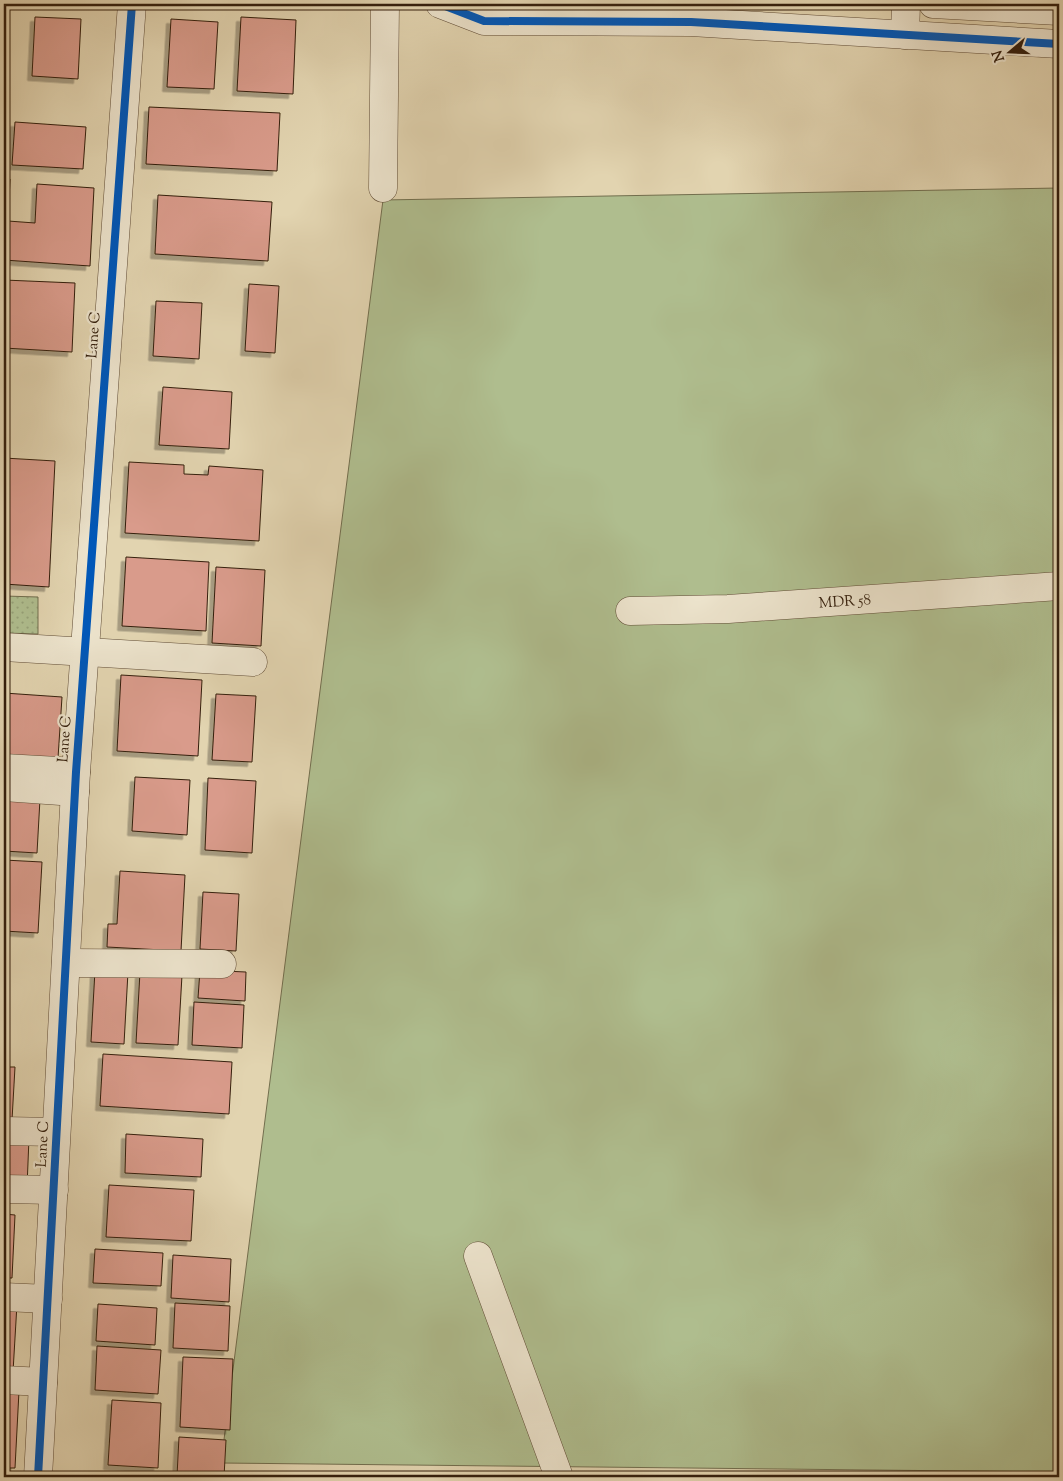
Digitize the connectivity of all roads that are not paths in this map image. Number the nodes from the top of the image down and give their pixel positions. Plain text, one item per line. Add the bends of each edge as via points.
1 (132, 4) edge
2 (385, 4) edge
3 (440, 4) edge
4 (906, 4) edge
5 (932, 4) edge
6 (1059, 11) edge
7 (483, 12) edge
8 (691, 13) edge
9 (905, 36) junction
10 (1059, 44) edge
11 (383, 188) dead end
12 (1059, 586) edge
13 (630, 611) dead end
14 (4, 647) edge
15 (84, 652) junction
16 (253, 662) dead end
17 (4, 768) edge
18 (75, 782) junction
19 (4, 787) edge
20 (66, 963) junction
21 (222, 964) dead end
22 (4, 1131) edge
23 (56, 1132) junction
24 (4, 1189) edge
25 (53, 1200) junction
26 (4, 1206) edge
27 (478, 1256) dead end
28 (4, 1297) edge
29 (48, 1299) junction
30 (4, 1380) edge
31 (43, 1382) junction
32 (38, 1477) edge
33 (559, 1477) edge

1 - 15 street, Lane C
2 - 11 street
3 - 7 street
4 - 9 street
5 - 6 street
7 - 8 street
8 - 9 street
9 - 10 street
12 - 13 street, MDR 58 via 728,609
14 - 15 street
15 - 16 street
15 - 18 street, Lane C
17 - 18 street
18 - 19 street
18 - 20 street, Lane C
20 - 21 street
20 - 23 street, Lane C
22 - 23 street
23 - 25 street, Lane C
24 - 25 street
25 - 26 street
25 - 29 street, Lane C
27 - 33 street
28 - 29 street
29 - 31 street, Lane C
30 - 31 street
31 - 32 street, Lane C

